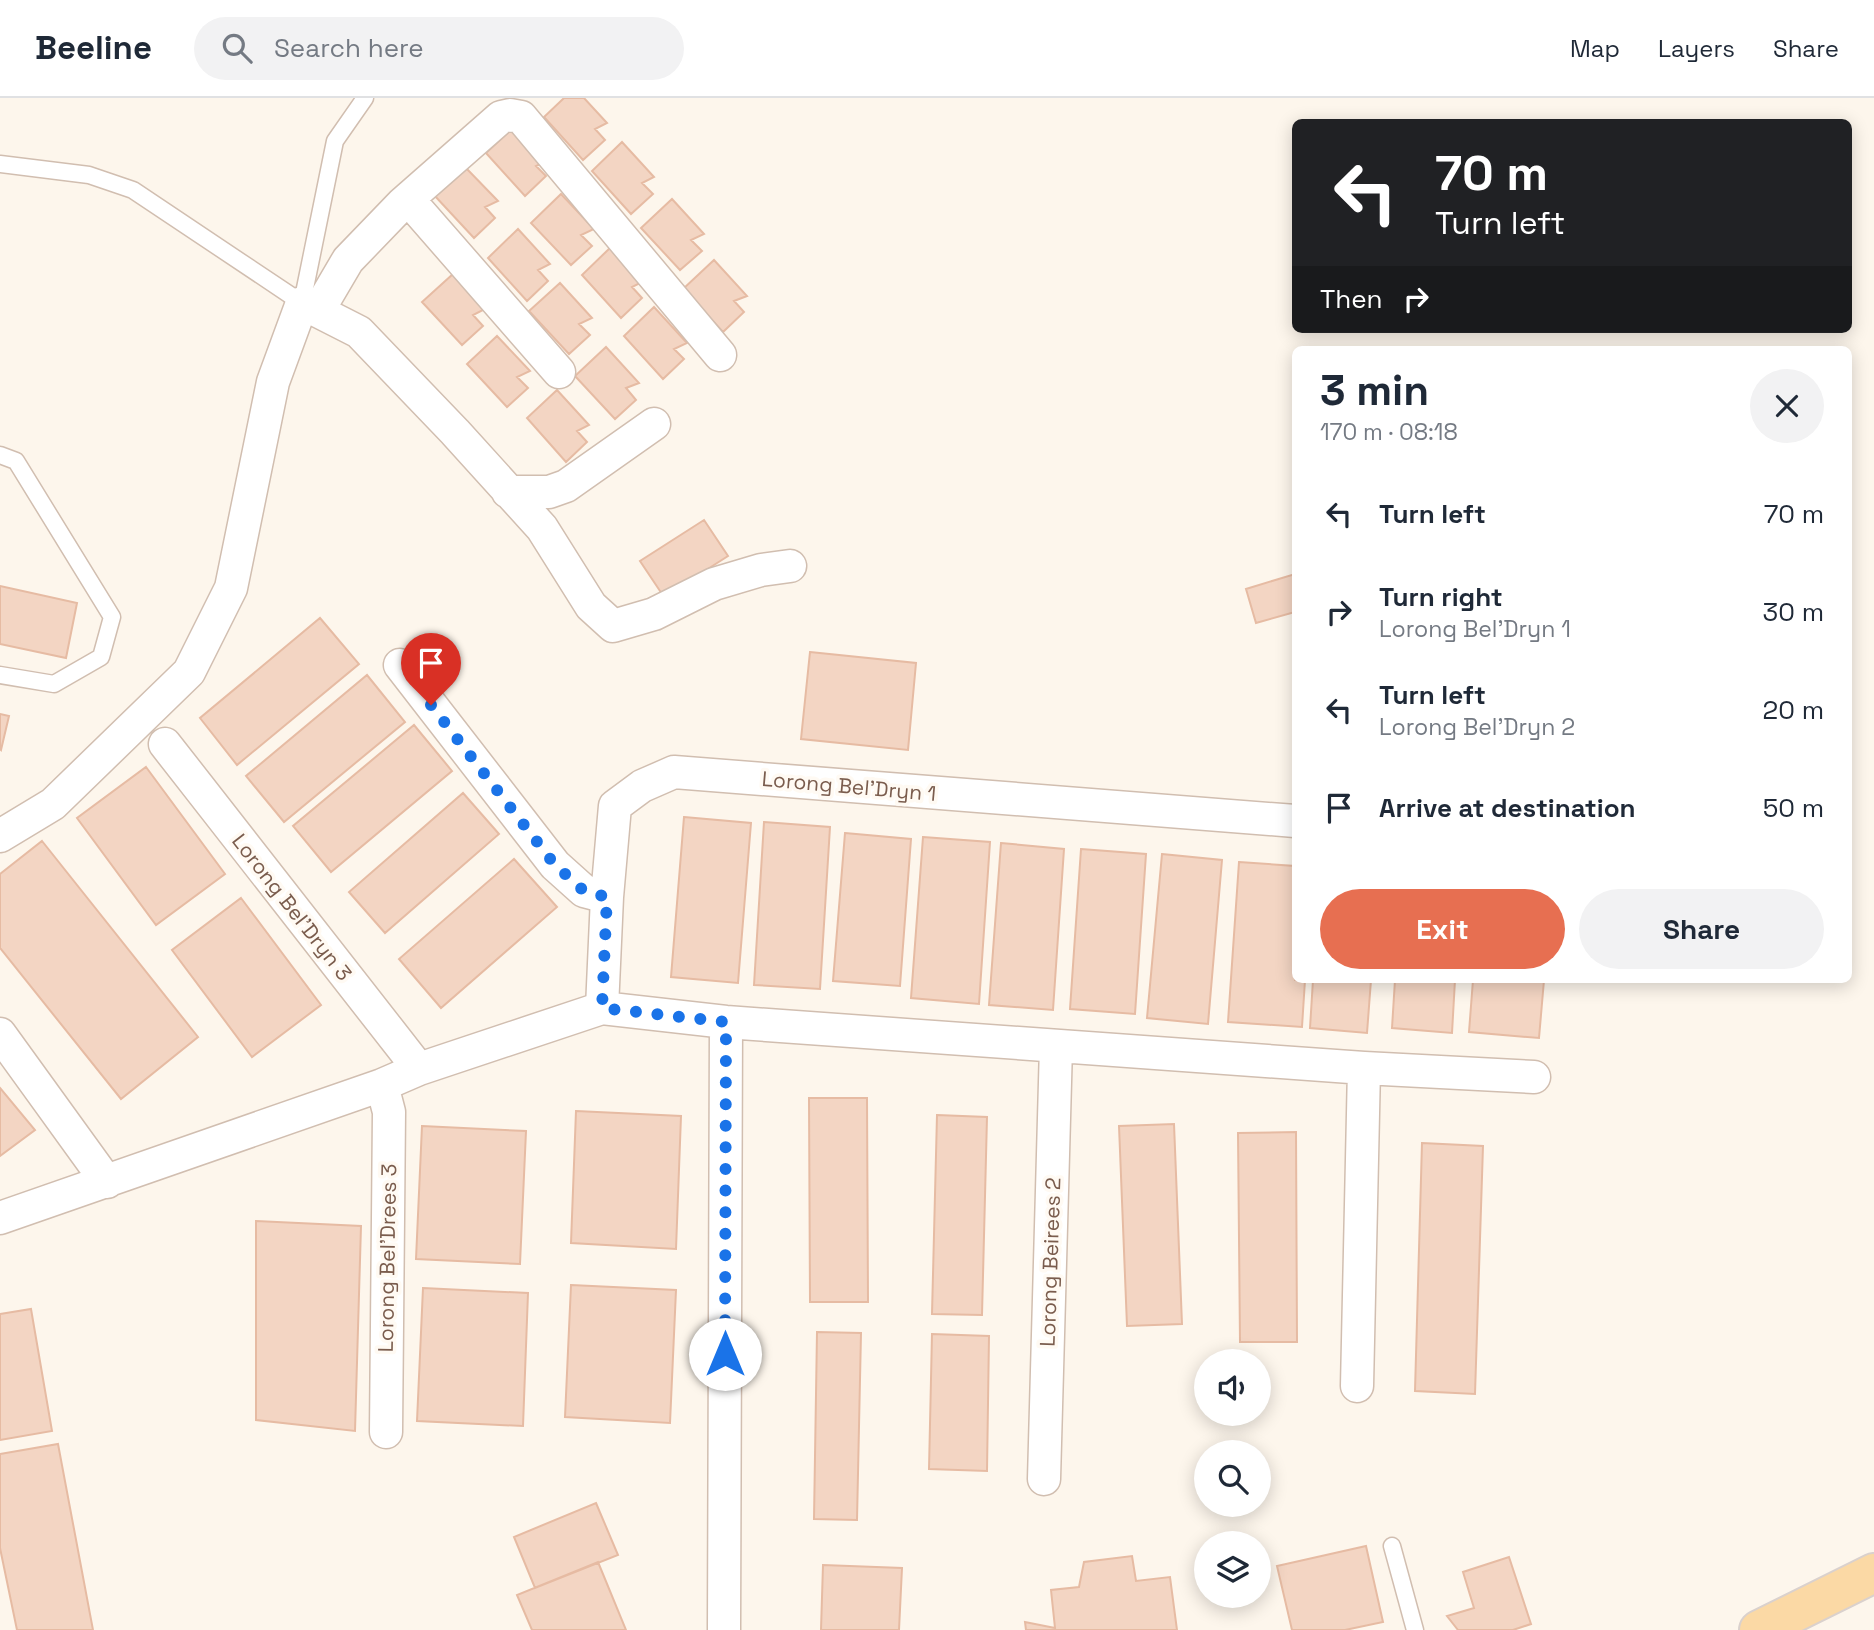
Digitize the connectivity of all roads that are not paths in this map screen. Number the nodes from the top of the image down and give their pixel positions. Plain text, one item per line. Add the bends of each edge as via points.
1 (365, 98) edge
2 (0, 164) edge
3 (408, 199) junction
4 (310, 307) junction
5 (720, 355) dead end
6 (559, 372) dead end
7 (654, 424) dead end
8 (0, 455) edge
9 (508, 492) junction
10 (790, 566) dead end
11 (400, 665) dead end
12 (0, 675) edge
13 (165, 744) dead end
14 (1292, 821) edge
15 (0, 836) edge
16 (607, 897) junction
17 (602, 1008) junction
18 (726, 1022) junction
19 (0, 1034) edge
20 (1056, 1046) junction
21 (1364, 1068) junction
22 (419, 1069) junction
23 (1534, 1077) dead end
24 (382, 1085) junction
25 (107, 1182) junction
26 (0, 1218) edge
27 (1357, 1386) dead end
28 (386, 1432) dead end
29 (1044, 1479) dead end
30 (1392, 1546) dead end
31 (1874, 1573) edge
32 (724, 1630) edge
33 (1415, 1630) edge
34 (1759, 1630) edge

1 - 4 lane via 335,141
2 - 4 lane via 89,175 133,190
3 - 4 street
3 - 5 street via 501,117 521,117
3 - 6 street
4 - 9 street via 359,332
4 - 15 street via 272,382 231,588 189,672 53,804
7 - 9 street via 566,486 549,492
8 - 12 lane via 16,461 112,617 101,657 54,684
9 - 10 street via 542,528 591,606 613,626 654,614 714,584
11 - 16 street via 555,865 584,891
13 - 22 street, Lorong Bel'Dryn 3
14 - 16 street, Lorong Bel'Dryn 1 via 674,772 642,786 615,806
16 - 17 street, Lorong Bel'Dryn 1
17 - 18 street
17 - 22 street
18 - 20 street
18 - 32 street
19 - 25 street
20 - 21 street
20 - 29 street, Lorong Beirees 2
21 - 23 street
21 - 27 street
22 - 24 street
24 - 25 street
24 - 28 street, Lorong Bel'Drees 3 via 389,1112
25 - 26 street
30 - 33 lane
31 - 34 main road

